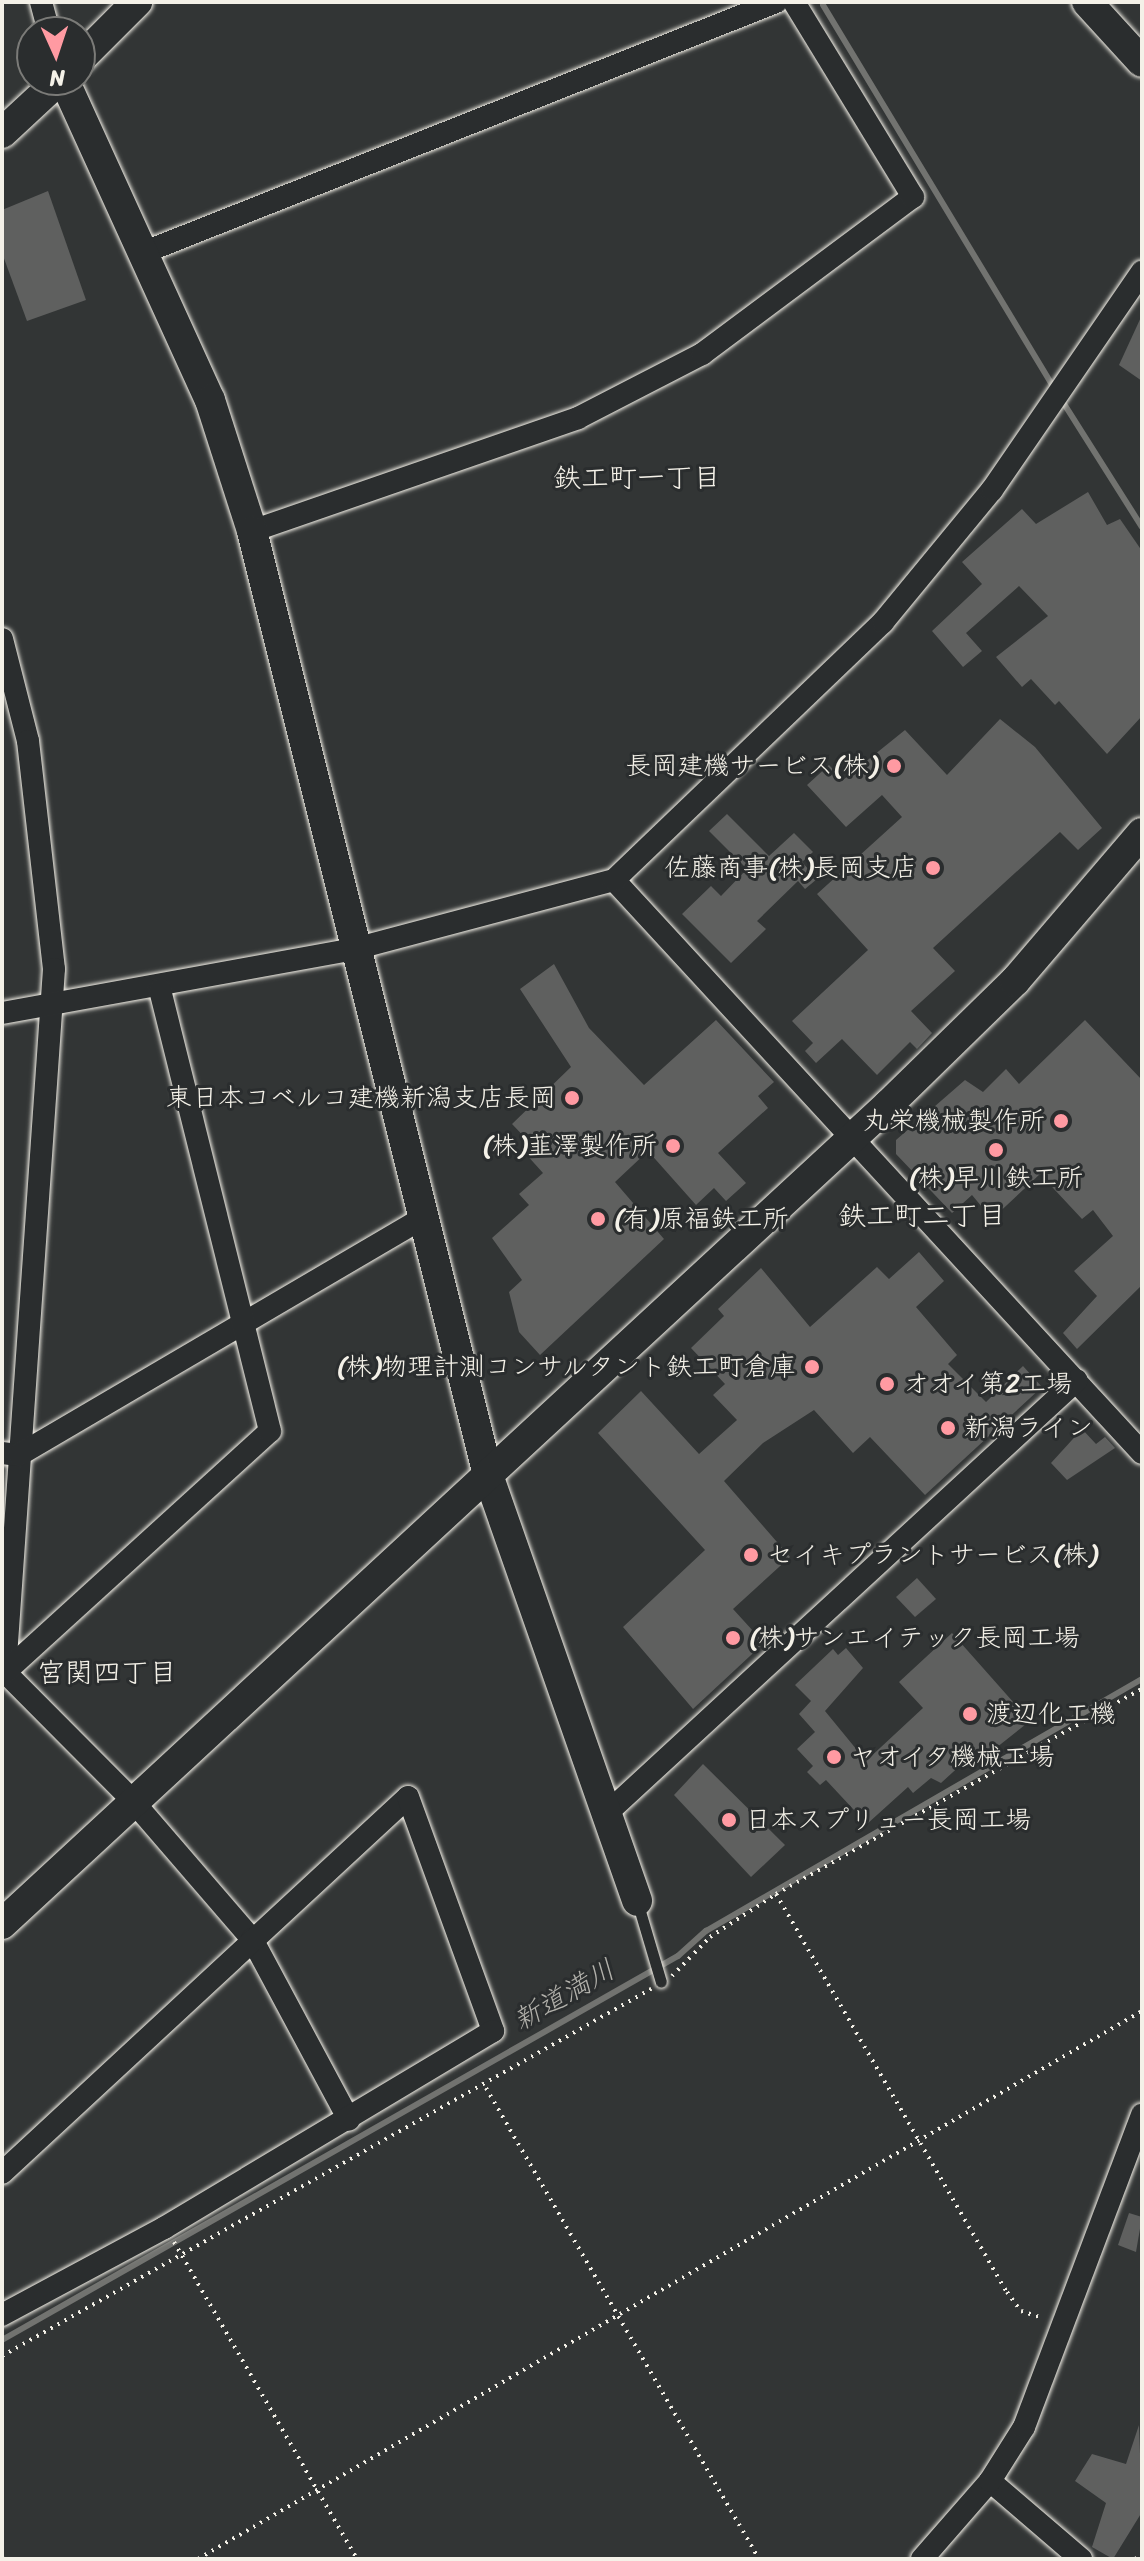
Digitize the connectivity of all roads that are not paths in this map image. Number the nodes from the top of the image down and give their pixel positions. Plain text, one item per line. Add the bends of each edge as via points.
1 (137, 2) edge
2 (776, 2) edge
3 (794, 2) edge
4 (1087, 2) edge
5 (96, 43) edge
6 (1142, 62) edge
7 (44, 96) edge
8 (70, 96) edge
9 (2, 133) edge
10 (145, 252) junction
11 (1142, 272) edge
12 (252, 531) junction
13 (2, 639) edge
14 (1142, 833) edge
15 (614, 880) junction
16 (358, 948) junction
17 (160, 989) junction
18 (54, 1007) junction
19 (2, 1013) edge
20 (853, 1138) junction
21 (424, 1217) junction
22 (243, 1322) junction
23 (1077, 1380) junction
24 (1142, 1453) edge
25 (11, 1454) edge
26 (488, 1475) junction
27 (4, 1674) edge
28 (131, 1799) junction
29 (606, 1814) junction
30 (637, 1901) joint
31 (2, 1924) edge
32 (252, 1939) junction
33 (660, 1981) road end
34 (1142, 2115) edge
35 (349, 2120) junction
36 (2, 2173) edge
37 (2, 2315) edge
38 (990, 2481) junction
39 (922, 2559) edge
40 (1081, 2559) edge

1 - 5 street
2 - 10 street
3 - 12 street via 913,197 702,354 578,418
4 - 6 street
7 - 9 street
8 - 10 street
10 - 12 street via 210,400
11 - 15 street via 992,490 883,622
12 - 16 street
13 - 18 street via 44,845
14 - 20 street via 1015,981
15 - 16 street
15 - 20 street
16 - 17 street
16 - 21 street
17 - 18 street
17 - 22 street
18 - 19 street
18 - 25 street
20 - 23 street
20 - 26 street
21 - 22 street
21 - 26 street
22 - 25 street
22 - 27 street via 270,1431
23 - 24 street
23 - 29 street
25 - 27 street
26 - 28 street
26 - 29 street
27 - 28 street
28 - 31 street
28 - 32 street
29 - 30 street
30 - 33 lane
32 - 35 street
32 - 35 street via 408,1797 493,2031
32 - 36 street
34 - 38 street via 1041,2391
35 - 37 street
38 - 39 street
38 - 40 street

